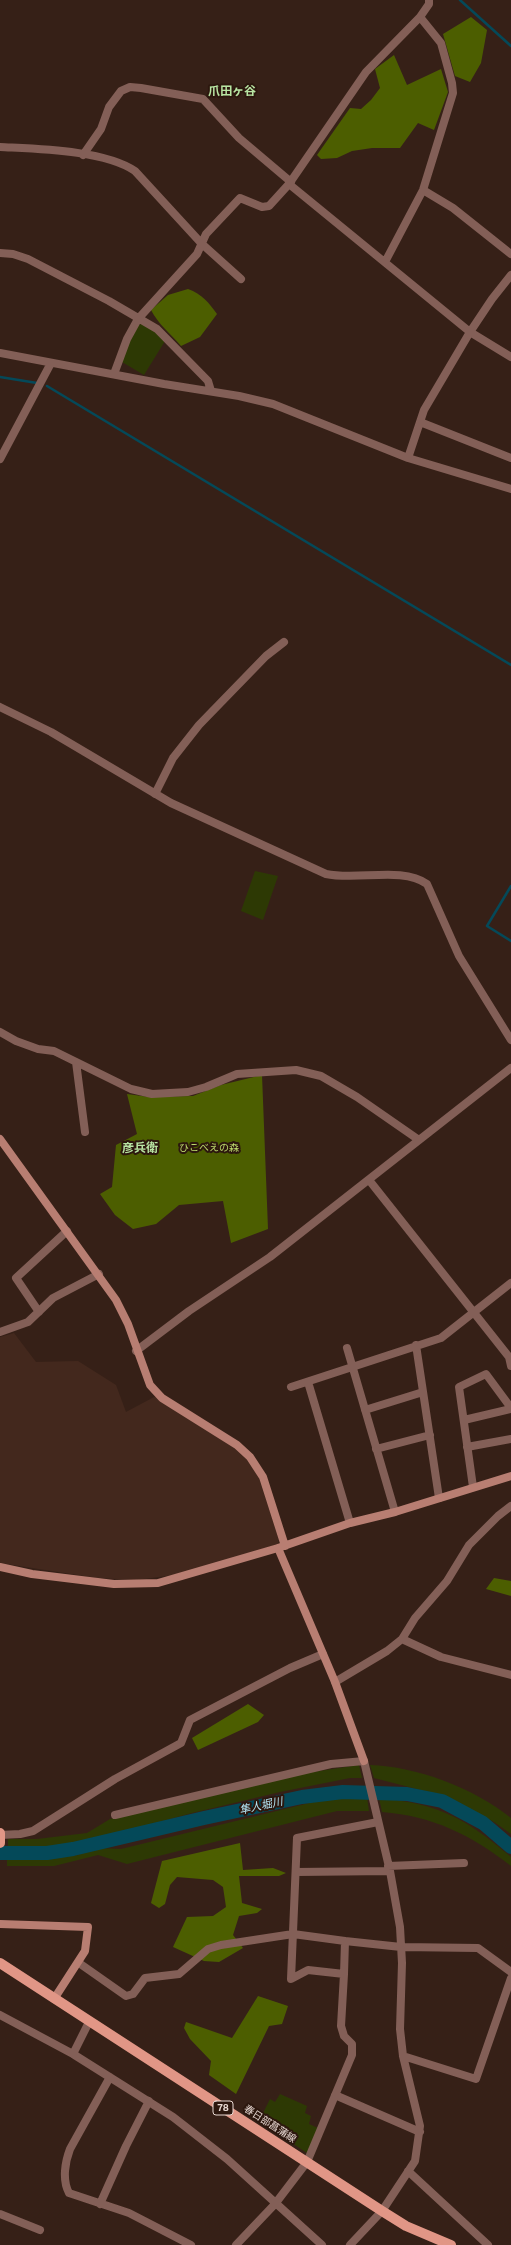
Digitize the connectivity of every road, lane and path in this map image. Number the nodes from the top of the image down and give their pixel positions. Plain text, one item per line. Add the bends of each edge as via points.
1 (429, 0) edge
2 (420, 17) junction
3 (0, 147) edge
4 (83, 155) junction
5 (290, 183) junction
6 (423, 190) junction
7 (202, 244) junction
8 (0, 253) edge
9 (511, 254) edge
10 (385, 262) junction
11 (511, 275) edge
12 (241, 279) dead end
13 (138, 319) junction
14 (470, 332) junction
15 (0, 353) edge
16 (511, 357) edge
17 (51, 363) junction
18 (114, 374) junction
19 (211, 391) junction
20 (420, 422) junction
21 (510, 455) edge
22 (408, 458) junction
23 (0, 459) edge
24 (511, 482) edge
25 (507, 488) edge
26 (284, 642) dead end
27 (0, 707) edge
28 (155, 794) junction
29 (0, 1032) edge
30 (511, 1040) edge
31 (76, 1062) junction
32 (511, 1068) edge
33 (85, 1132) dead end
34 (0, 1140) edge
35 (419, 1140) junction
36 (369, 1180) junction
37 (67, 1231) junction
38 (99, 1274) junction
39 (511, 1283) edge
40 (39, 1312) junction
41 (474, 1312) junction
42 (0, 1332) edge
43 (416, 1345) junction
44 (347, 1348) dead end
45 (136, 1351) junction
46 (511, 1366) edge
47 (352, 1367) junction
48 (308, 1382) junction
49 (291, 1387) dead end
50 (423, 1392) junction
51 (511, 1409) edge
52 (365, 1410) junction
53 (464, 1420) junction
54 (430, 1435) junction
55 (511, 1439) edge
56 (376, 1448) junction
57 (467, 1448) junction
58 (511, 1476) edge
59 (473, 1487) junction
60 (439, 1498) junction
61 (511, 1506) edge
62 (396, 1512) junction
63 (350, 1523) junction
64 (282, 1547) junction
65 (0, 1567) edge
66 (402, 1639) junction
67 (323, 1654) junction
68 (511, 1675) edge
69 (335, 1682) junction
70 (364, 1761) junction
71 (115, 1814) dead end
72 (378, 1818) junction
73 (0, 1834) edge
74 (0, 1843) edge
75 (464, 1863) dead end
76 (389, 1868) junction
77 (296, 1872) junction
78 (0, 1924) edge
79 (293, 1934) junction
80 (345, 1941) junction
81 (401, 1947) junction
82 (0, 1963) edge
83 (79, 1964) junction
84 (511, 1972) edge
85 (344, 1974) junction
86 (511, 1978) edge
87 (54, 1999) junction
88 (0, 2015) edge
89 (89, 2022) junction
90 (73, 2054) junction
91 (403, 2056) junction
92 (110, 2077) junction
93 (335, 2095) junction
94 (149, 2101) junction
95 (420, 2132) junction
96 (307, 2162) junction
97 (408, 2171) junction
98 (100, 2204) junction
99 (275, 2204) junction
100 (382, 2211) junction
101 (0, 2214) edge
102 (40, 2230) dead end
103 (191, 2245) edge
104 (236, 2245) edge
105 (322, 2245) edge
106 (350, 2245) edge
107 (451, 2245) edge
108 (488, 2245) edge

1 - 2 street
2 - 5 street via 366,72
2 - 6 street via 441,43 453,94
3 - 4 street
4 - 5 street via 101,129 109,107 121,91 130,87 141,88 203,99 239,138
4 - 7 street via 128,166 135,171
5 - 7 street via 269,206 262,207 240,198 206,234
5 - 10 street
6 - 9 street via 453,208
6 - 10 street
7 - 12 street
7 - 13 street via 197,254
8 - 13 street via 28,259
10 - 14 street
11 - 14 street
13 - 18 street via 127,339
13 - 19 street via 157,329 208,381
14 - 16 street
14 - 20 street via 424,410
15 - 17 street
17 - 18 street
17 - 23 street
18 - 19 street
19 - 22 street via 273,404
20 - 21 street
20 - 22 street
22 - 25 street
24 - 25 street
26 - 28 street via 266,656 198,725 173,758
27 - 28 street via 51,732
28 - 30 street via 326,874 340,878 404,875 418,878 427,884 460,956
29 - 31 street via 16,1041 38,1049 54,1051
31 - 33 street
31 - 35 street via 131,1089 152,1094 188,1092 237,1074 296,1070 321,1076 357,1097
32 - 35 street
34 - 37 street
35 - 36 street
36 - 41 street
36 - 45 street via 270,1257 189,1311
37 - 38 street
37 - 40 street via 16,1278
38 - 40 street via 53,1298
38 - 45 street via 122,1312
39 - 41 street
40 - 42 street via 28,1322
41 - 43 street via 441,1338
41 - 46 street via 509,1357
43 - 47 street
43 - 50 street
44 - 47 street
45 - 64 street via 150,1385 162,1398 237,1445 250,1457 262,1476
47 - 48 street
47 - 52 street
48 - 49 street
48 - 63 street
50 - 52 street
50 - 54 street
51 - 53 street
51 - 53 street via 486,1374 459,1387
52 - 56 street
53 - 57 street
54 - 56 street
54 - 60 street
55 - 57 street
56 - 62 street
57 - 59 street
58 - 59 street
59 - 60 street
60 - 62 street
61 - 66 street via 469,1545 447,1581
62 - 63 street
63 - 64 street
64 - 65 street via 158,1583 114,1584 32,1574
64 - 67 street
66 - 68 street via 441,1657
66 - 69 street
67 - 69 street
67 - 73 street via 290,1668 190,1720 181,1743 115,1779 33,1831
69 - 70 street
70 - 71 street via 330,1764
70 - 72 street
72 - 76 street
72 - 77 street via 297,1838
73 - 74 main road
75 - 76 street
76 - 77 street
76 - 81 street
77 - 79 street
78 - 83 street via 88,1927 85,1951
79 - 80 street
79 - 83 street via 208,1949 179,1974 145,1978 133,1994 126,1996
79 - 85 street via 291,1979 308,1970
80 - 81 street
80 - 85 street
81 - 84 street via 478,1948
81 - 91 street via 400,2028
82 - 87 main road, 春日部菖蒲線 / 78
83 - 87 street
85 - 93 street via 341,2026 344,2036 352,2044 352,2055
86 - 91 street via 476,2079
87 - 89 main road, 春日部菖蒲線 / 78
88 - 90 street
89 - 90 street
89 - 96 main road, 春日部菖蒲線 / 78
90 - 92 street
91 - 95 street
92 - 94 street
92 - 98 street via 66,2158 65,2186 69,2193
93 - 95 street
93 - 96 street
94 - 98 street
94 - 99 street via 210,2145
95 - 97 street via 415,2160
96 - 99 street
96 - 100 main road, 春日部菖蒲線 / 78
97 - 100 street
97 - 108 street
98 - 103 street via 129,2213
99 - 104 street
99 - 105 street
100 - 106 street
100 - 107 main road, 春日部菖蒲線 / 78 via 416,2231
101 - 102 street

